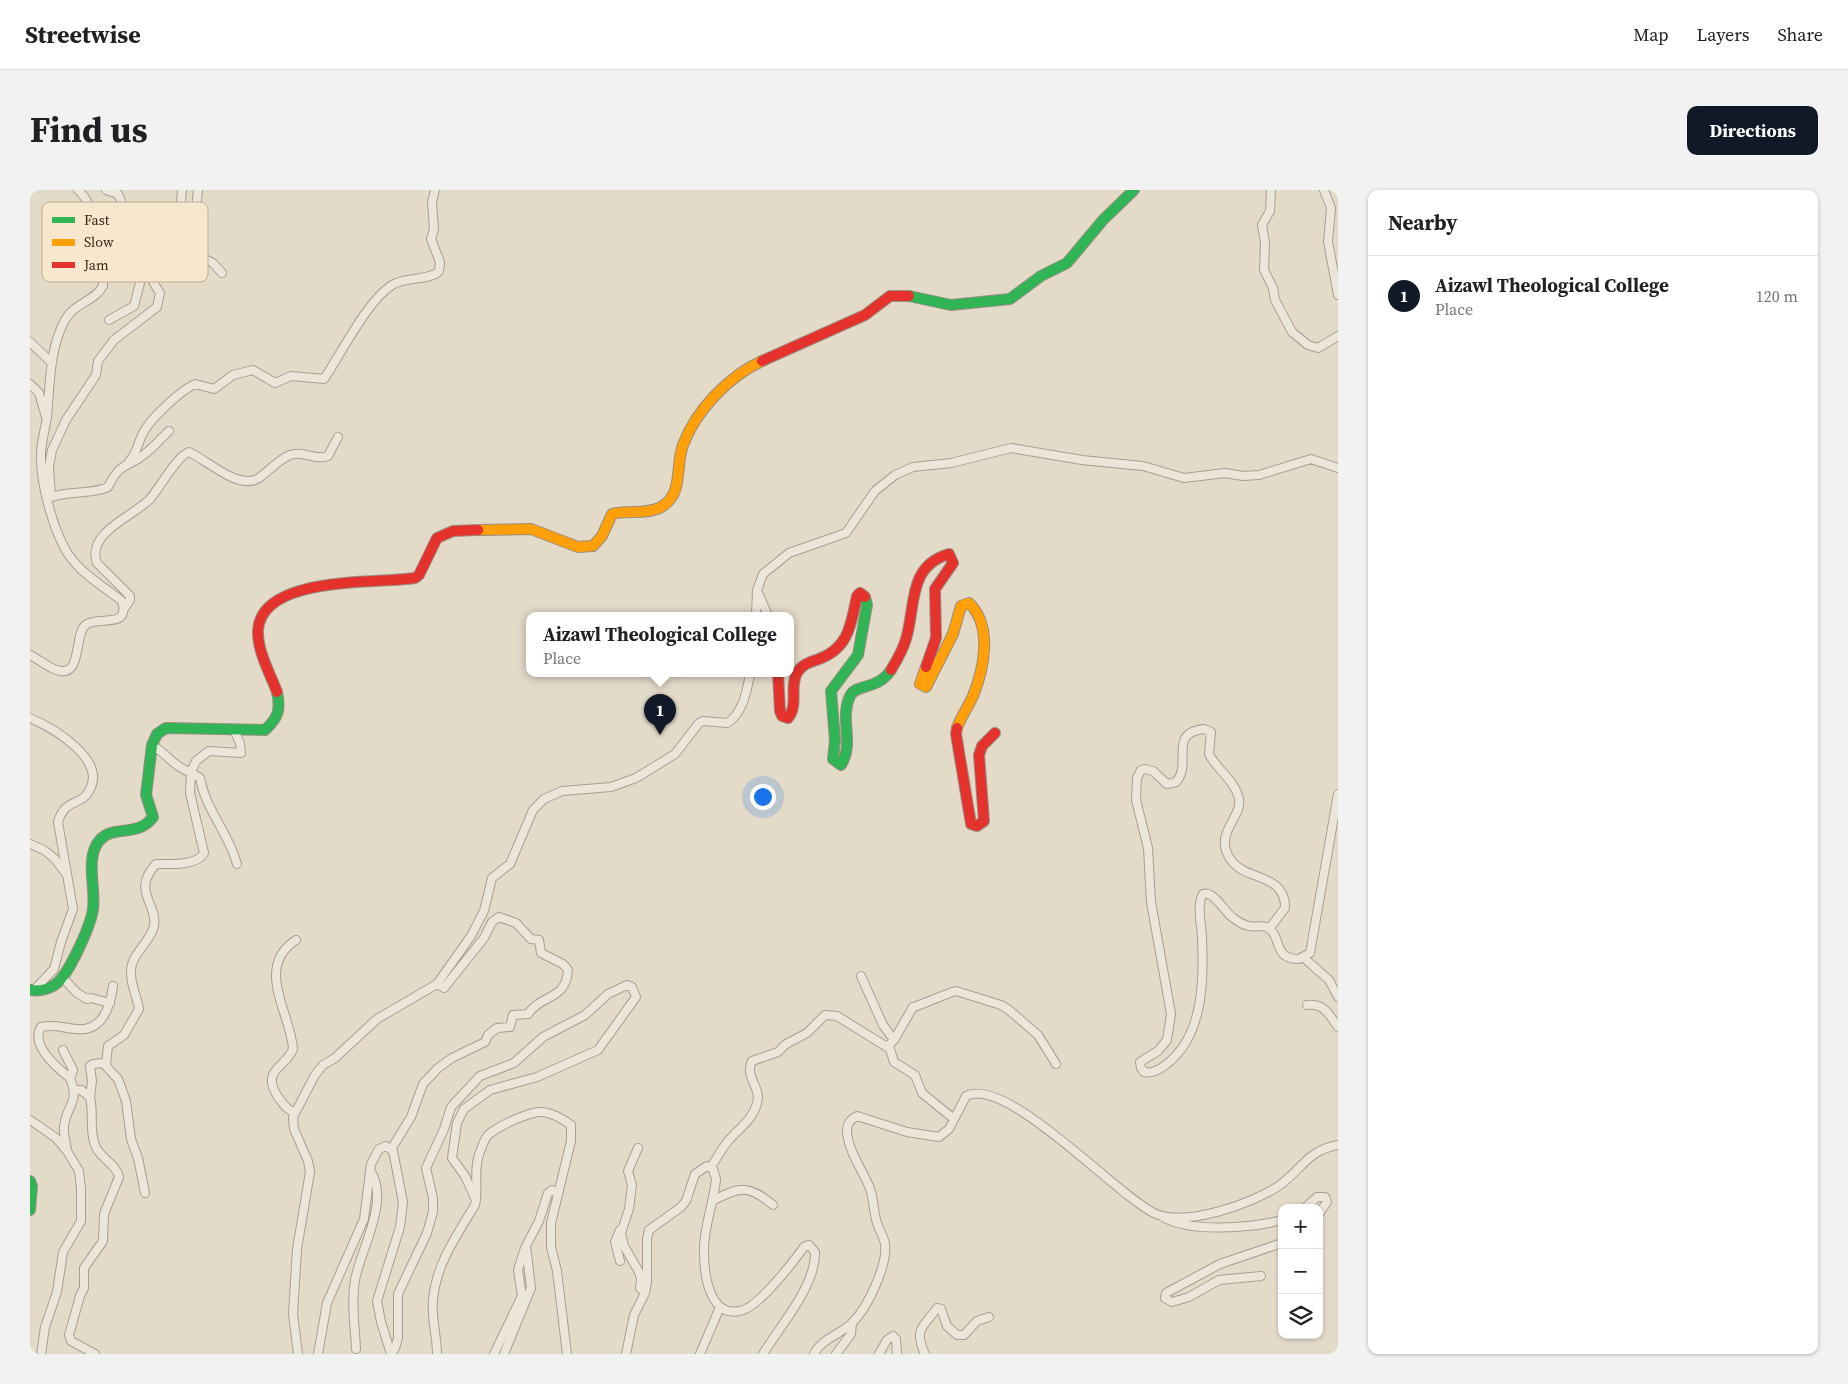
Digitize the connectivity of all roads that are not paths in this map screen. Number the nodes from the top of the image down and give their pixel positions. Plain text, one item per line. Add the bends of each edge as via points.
1 (78, 190) edge
2 (106, 190) edge
3 (436, 190) edge
4 (1134, 190) edge
5 (1264, 190) edge
6 (1324, 190) edge
7 (1271, 194) edge
8 (86, 202) edge
9 (122, 202) edge
10 (208, 260) edge
11 (222, 273) dead end
12 (103, 282) edge
13 (140, 282) edge
14 (153, 282) edge
15 (1338, 295) edge
16 (109, 320) dead end
17 (1338, 336) edge
18 (30, 342) edge
19 (52, 363) junction
20 (30, 384) edge
21 (46, 418) junction
22 (169, 431) dead end
23 (338, 437) dead end
24 (128, 463) junction
25 (1338, 468) edge
26 (52, 497) junction
27 (51, 508) junction
28 (757, 590) junction
29 (124, 609) junction
30 (756, 612) edge
31 (766, 612) edge
32 (30, 655) edge
33 (749, 677) edge
34 (778, 677) edge
35 (30, 718) edge
36 (234, 730) junction
37 (995, 733) dead end
38 (152, 745) junction
39 (191, 772) junction
40 (1338, 794) edge
41 (30, 844) edge
42 (237, 864) dead end
43 (68, 877) junction
44 (1270, 929) junction
45 (296, 940) dead end
46 (1304, 958) junction
47 (861, 976) dead end
48 (62, 978) junction
49 (437, 984) junction
50 (113, 986) dead end
51 (32, 990) edge
52 (1338, 997) edge
53 (110, 1003) junction
54 (1307, 1005) dead end
55 (1338, 1026) edge
56 (892, 1043) junction
57 (63, 1050) dead end
58 (1056, 1064) dead end
59 (106, 1065) junction
60 (70, 1078) junction
61 (74, 1090) junction
62 (90, 1097) junction
63 (295, 1113) junction
64 (954, 1119) junction
65 (30, 1120) edge
66 (1338, 1145) edge
67 (392, 1148) junction
68 (638, 1148) dead end
69 (67, 1151) junction
70 (711, 1167) junction
71 (370, 1171) junction
72 (30, 1181) edge
73 (145, 1193) dead end
74 (557, 1193) junction
75 (476, 1200) junction
76 (712, 1201) junction
77 (1309, 1204) edge
78 (774, 1205) dead end
79 (1323, 1208) edge
80 (30, 1210) edge
81 (1157, 1214) junction
82 (1278, 1221) edge
83 (623, 1226) junction
84 (1278, 1244) edge
85 (526, 1246) junction
86 (620, 1261) dead end
87 (1261, 1276) dead end
88 (645, 1293) junction
89 (720, 1307) junction
90 (989, 1317) dead end
91 (852, 1323) junction
92 (356, 1349) dead end
93 (41, 1354) edge
94 (95, 1354) edge
95 (298, 1354) edge
96 (318, 1354) edge
97 (391, 1354) edge
98 (437, 1354) edge
99 (494, 1354) edge
100 (504, 1354) edge
101 (567, 1354) edge
102 (626, 1354) edge
103 (700, 1354) edge
104 (763, 1354) edge
105 (814, 1354) edge
106 (836, 1354) edge
107 (879, 1354) edge
108 (897, 1354) edge
109 (925, 1354) edge

1 - 8 street
2 - 9 street via 118,194
3 - 24 street via 432,202 434,229 431,239 440,262 439,271 389,287 359,323 324,379 291,376 275,383 253,370 234,374 214,389 196,384 160,412 146,428 138,452
4 - 36 main road via 1067,263 1041,276 1010,298 951,305 911,296 890,296 865,315 746,368 720,394 685,439 681,448 679,484 669,501 654,510 612,514 602,536 592,546 578,547 531,529 453,531 437,538 419,575 414,578 362,581 300,591 268,606 261,615 257,640 281,709 273,724 265,730
5 - 7 street
6 - 15 street via 1331,208 1328,242
7 - 17 street via 1270,211 1262,225 1266,243 1263,263 1281,312 1292,332 1314,348
10 - 11 street
12 - 19 street via 94,297 68,315
13 - 16 street via 134,306
14 - 26 street via 160,293 158,308 114,340 98,360 93,380 66,420 49,462
18 - 19 street
19 - 21 street
20 - 21 street via 39,393
21 - 27 street via 41,455
22 - 24 street via 145,455
23 - 29 street via 328,456 291,454 249,482 216,470 189,452 180,457 150,499 105,531 96,548 97,563 130,596
24 - 26 street via 119,469 108,487
25 - 28 street via 1311,459 1259,474 1225,473 1184,478 1142,466 1011,448 951,463 913,467 895,474 875,491 846,533 783,556 763,574
26 - 27 street
27 - 29 street via 64,548 74,562 122,602
28 - 30 street
28 - 31 street
29 - 32 street via 114,621 93,622 83,627 77,656 72,666 64,670 55,670
33 - 49 street via 736,716 727,723 699,723 675,754 651,770 611,787 576,789 550,795 537,806 510,864 492,878 487,905 471,936
34 - 37 main road via 780,711 788,718 793,712 796,672 805,664 840,648 852,623 857,596 860,592 865,595 858,656 831,691 835,740 833,759 841,764 846,754 849,696 856,688 884,679 907,636 914,585 923,571 949,554 953,562 935,589 936,638 920,684 926,687 930,682 953,634 961,606 969,603 974,606 985,639 974,693 958,722 956,734 971,824 977,826 984,820 980,751
35 - 43 street via 62,736 82,753 92,770 90,791 84,798 66,806 58,822
36 - 38 main road via 166,728 157,734
36 - 39 street via 241,752 210,752 196,761
38 - 39 street via 183,770
38 - 48 main road via 146,794 153,817 146,827 105,836 95,847 91,919
39 - 42 street via 200,778 203,796 231,843
39 - 59 street via 190,793 204,853 192,861 156,864 149,874 144,894 153,914 153,928 130,968 139,1009 124,1035 108,1046
40 - 46 street via 1312,949
41 - 43 street via 55,859
43 - 51 street via 73,909 54,969
44 - 44 street via 1238,922 1210,894 1203,894 1200,902 1200,1006 1190,1036 1180,1052 1156,1071 1144,1072 1140,1065 1142,1060 1158,1051 1167,1040 1171,1014 1151,902 1148,848 1136,800 1136,783 1139,773 1145,769 1169,784 1176,782 1180,776 1184,739 1190,732 1204,729 1211,732 1210,757 1238,794 1239,808 1227,828 1230,858 1237,866 1278,887 1284,895 1285,908
44 - 46 street via 1280,952 1295,959
45 - 63 street via 279,957 276,979 293,1049 277,1068 272,1083 286,1109
46 - 52 street via 1329,980
47 - 56 street
48 - 51 main road via 42,991
48 - 53 street via 87,999
49 - 63 street via 377,1019 323,1065
49 - 67 street via 444,988 499,917 516,924 531,940 539,940 541,953 568,970 568,978 558,993 534,1005 528,1014 513,1015 510,1027 497,1028 478,1047 438,1068 423,1084 411,1117
50 - 53 street
53 - 60 street via 104,1017 92,1028 78,1030 58,1024 41,1027 37,1032 36,1044 57,1069
54 - 55 street via 1315,1004 1326,1010
56 - 58 street via 913,1007 953,991 1006,1008 1038,1035
56 - 64 street via 894,1062 915,1074 922,1093
56 - 70 street via 884,1047 837,1016 828,1014 778,1052 753,1060 750,1074 758,1103
57 - 60 street via 73,1070
59 - 62 street via 101,1062 91,1065
59 - 73 street via 118,1079 126,1101 131,1139
60 - 61 street
61 - 62 street via 81,1090
61 - 69 street via 64,1127
62 - 94 street via 95,1148 114,1167 119,1177 104,1214 103,1241 84,1268 84,1288 69,1335 71,1341
63 - 95 street via 294,1129 310,1172 297,1249 293,1314
64 - 81 street via 970,1094 998,1098 1034,1118
64 - 91 street via 944,1135 934,1138 861,1116 846,1127 848,1140 871,1189 877,1224 885,1243 885,1257 873,1292
65 - 69 street via 56,1138
66 - 81 street via 1315,1152 1294,1174 1268,1193 1238,1205 1200,1215 1176,1217
67 - 71 street via 379,1149
67 - 97 street via 403,1202 400,1227 377,1301
68 - 83 street via 628,1170 632,1185
69 - 93 street via 79,1170 81,1221 63,1252 57,1292 44,1327
70 - 76 street via 716,1176
70 - 88 street via 704,1167 695,1174 681,1207 649,1230
71 - 92 street via 374,1177 376,1214 355,1280
71 - 96 street via 364,1219 326,1303
72 - 80 main road
74 - 75 street via 571,1141 571,1126 560,1118 540,1112 488,1134 476,1166
74 - 85 street via 552,1190 548,1193
74 - 101 street via 552,1247
75 - 97 street via 452,1158 457,1123 464,1110 490,1090 537,1077 598,1050 636,997 632,987 627,984 613,990 585,1015 543,1037 514,1064 480,1076 451,1107 426,1168 433,1212 427,1233 398,1294 398,1338
75 - 98 street via 443,1260 437,1280 433,1301
76 - 78 street via 736,1189 746,1188 761,1194
76 - 89 street via 704,1250 704,1275
77 - 79 street via 1317,1197 1325,1197 1327,1202
81 - 82 street via 1177,1224 1208,1227
83 - 86 street via 615,1242
83 - 88 street via 623,1242 637,1266 642,1279 640,1288
84 - 87 street via 1220,1264 1166,1293 1165,1298 1172,1302 1180,1300 1219,1280
85 - 99 street via 518,1266 522,1296
85 - 100 street via 531,1288
88 - 102 street via 634,1315
89 - 103 street
89 - 104 street via 732,1313 745,1310 775,1284 804,1247 813,1248 812,1272 786,1323
90 - 109 street via 977,1321 964,1335 957,1336 950,1330 941,1309 937,1308 923,1322 920,1330
91 - 105 street via 818,1347
91 - 106 street via 851,1334
107 - 108 street via 893,1336

